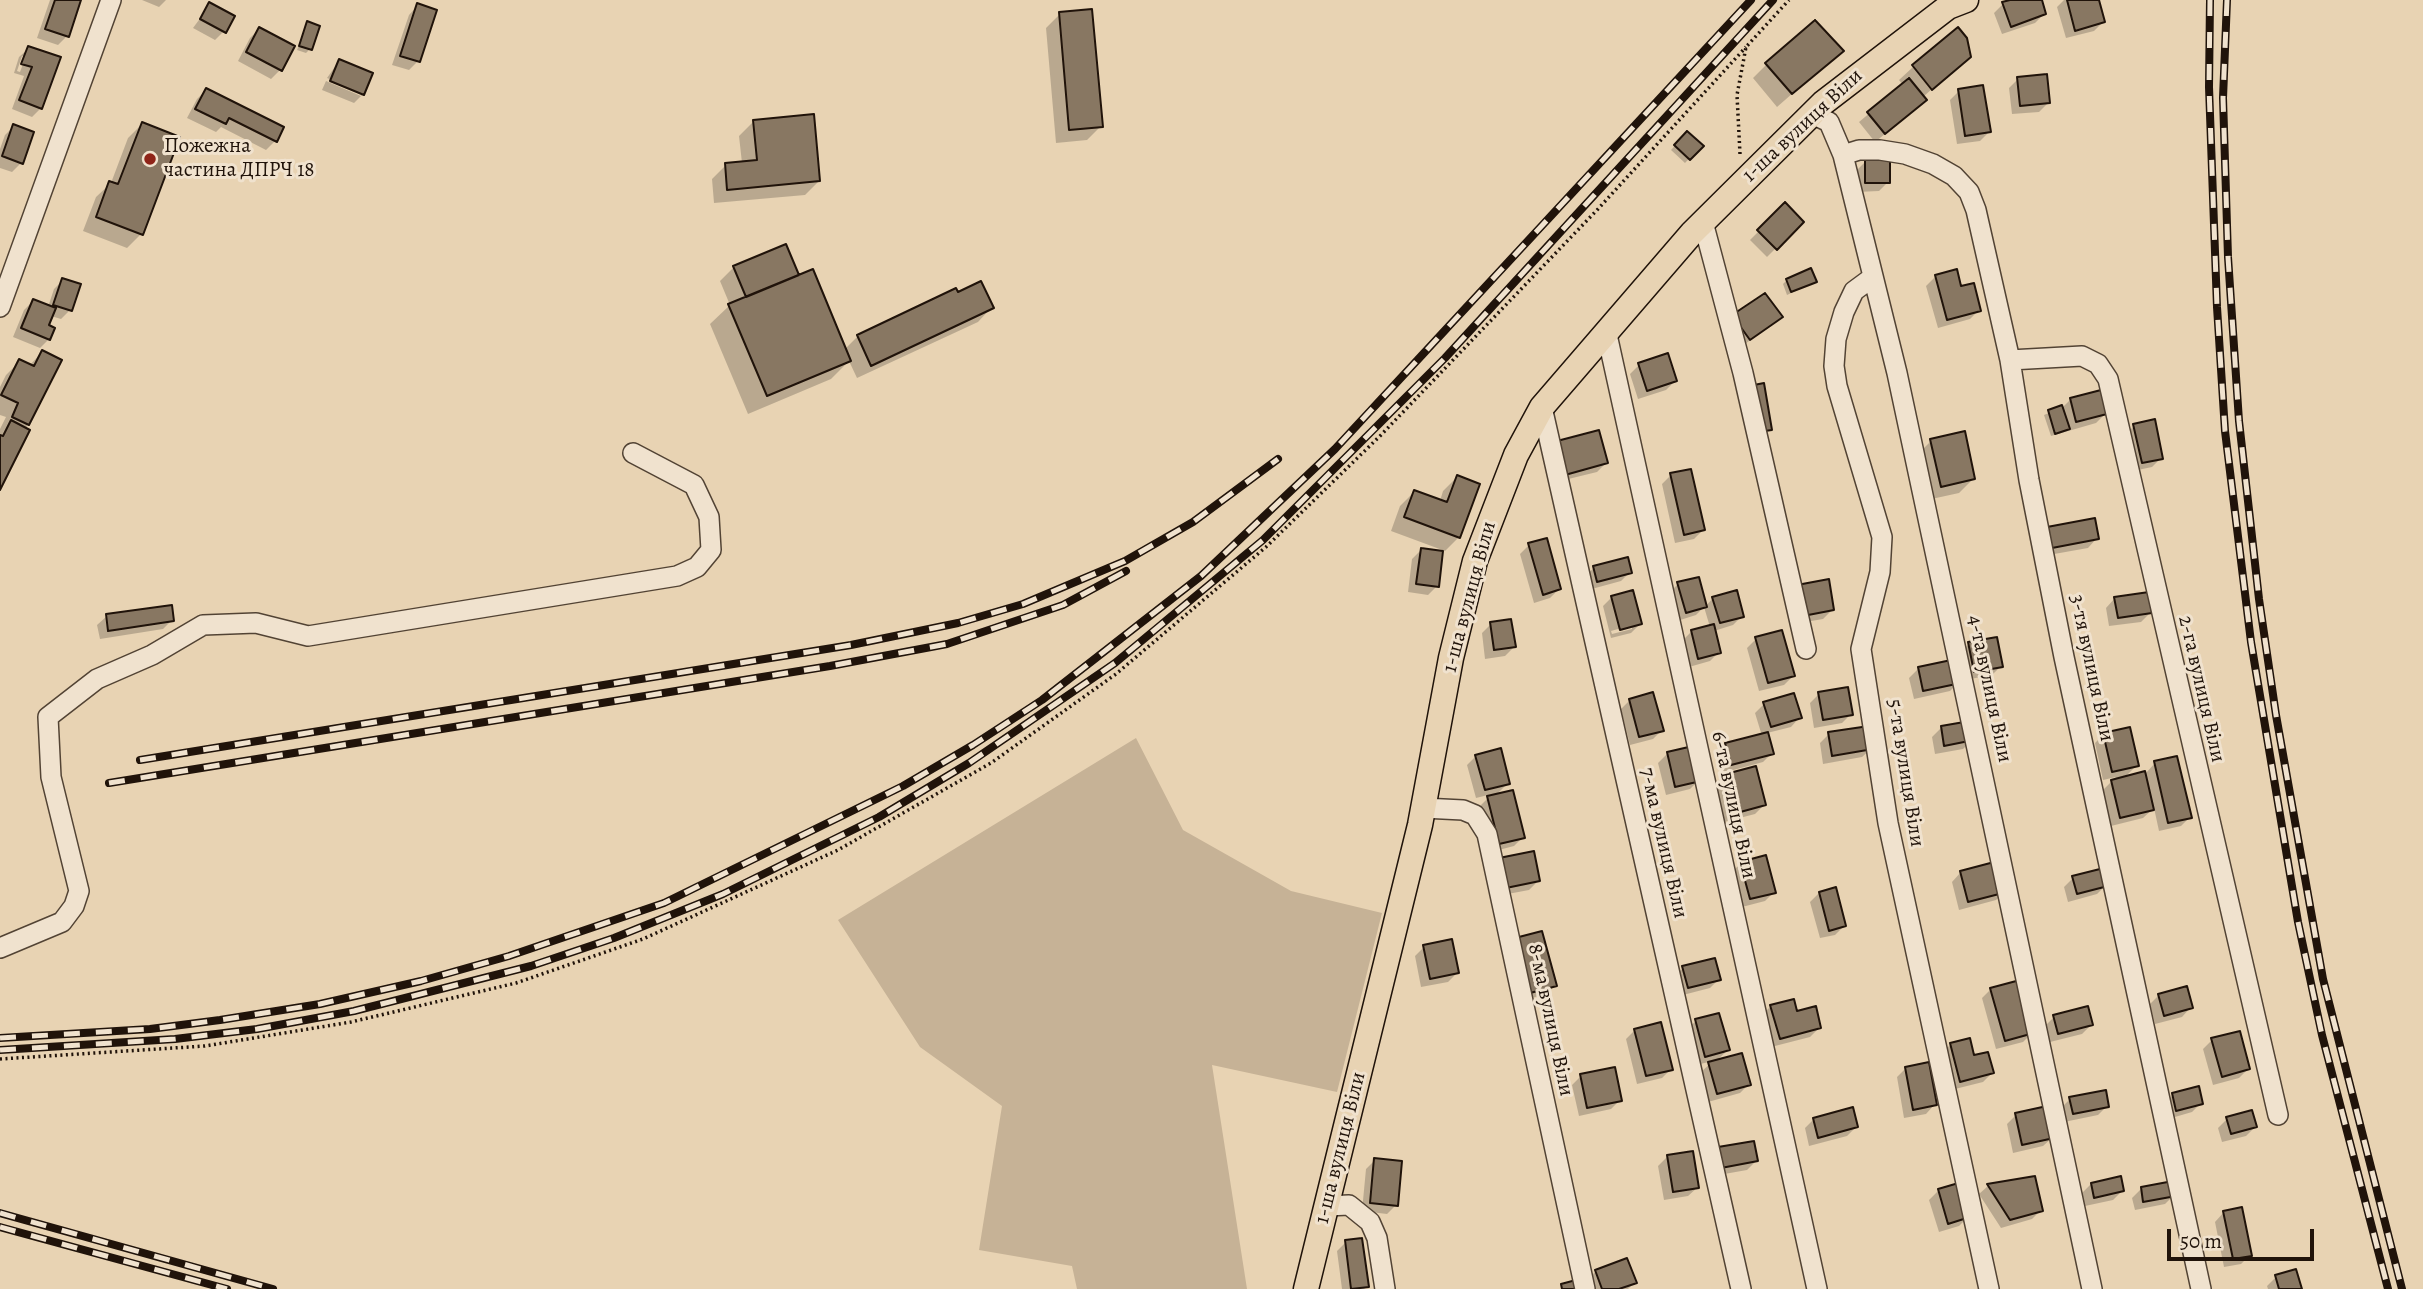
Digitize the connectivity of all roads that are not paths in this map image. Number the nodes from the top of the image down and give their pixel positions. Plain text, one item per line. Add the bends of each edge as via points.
1 (111, 0) edge
2 (1966, 0) edge
3 (1812, 114) junction
4 (1843, 155) junction
5 (1703, 222) junction
6 (8, 255) edge
7 (1873, 277) junction
8 (0, 307) edge
9 (1606, 330) junction
10 (2010, 360) junction
11 (1542, 407) junction
12 (633, 453) dead end
13 (1806, 649) dead end
14 (1423, 808) junction
15 (0, 948) edge
16 (2278, 1115) dead end
17 (1327, 1206) junction
18 (1306, 1289) edge
19 (1385, 1289) edge
20 (1585, 1289) edge
21 (1741, 1289) edge
22 (1817, 1289) edge
23 (1989, 1289) edge
24 (2092, 1289) edge
25 (2201, 1289) edge

1 - 6 street
2 - 3 main road, 1-ша вулиця Віли via 1948,7
3 - 4 street, 4-та вулиця Віли via 1829,122
3 - 5 main road, 1-ша вулиця Віли
4 - 7 street, 4-та вулиця Віли
4 - 10 street, 3-тя вулиця Віли via 1869,150 1905,154 1954,176 1969,192
5 - 9 main road, 1-ша вулиця Віли
5 - 13 street
6 - 8 street
7 - 23 street, 5-та вулиця Віли via 1854,291 1844,312 1835,366 1882,537 1881,563 1861,649 1888,823
7 - 24 street, 4-та вулиця Віли
9 - 11 main road, 1-ша вулиця Віли
9 - 22 street, 6-та вулиця Віли
10 - 16 street, 2-га вулиця Віли via 2082,356 2098,363 2108,379
10 - 25 street, 3-тя вулиця Віли via 2064,657
11 - 14 main road, 1-ша вулиця Віли via 1516,455 1475,561 1451,658
11 - 21 street, 7-ма вулиця Віли
12 - 15 street via 694,485 709,517 711,550 696,567 677,576 308,636 256,623 203,625 97,679 48,718 51,777 79,891 74,906 62,922
14 - 17 main road, 1-ша вулиця Віли
14 - 20 street, 8-ма вулиця Віли via 1463,810 1475,815 1486,834
17 - 18 main road, 1-ша вулиця Віли
17 - 19 street via 1349,1205 1370,1222

